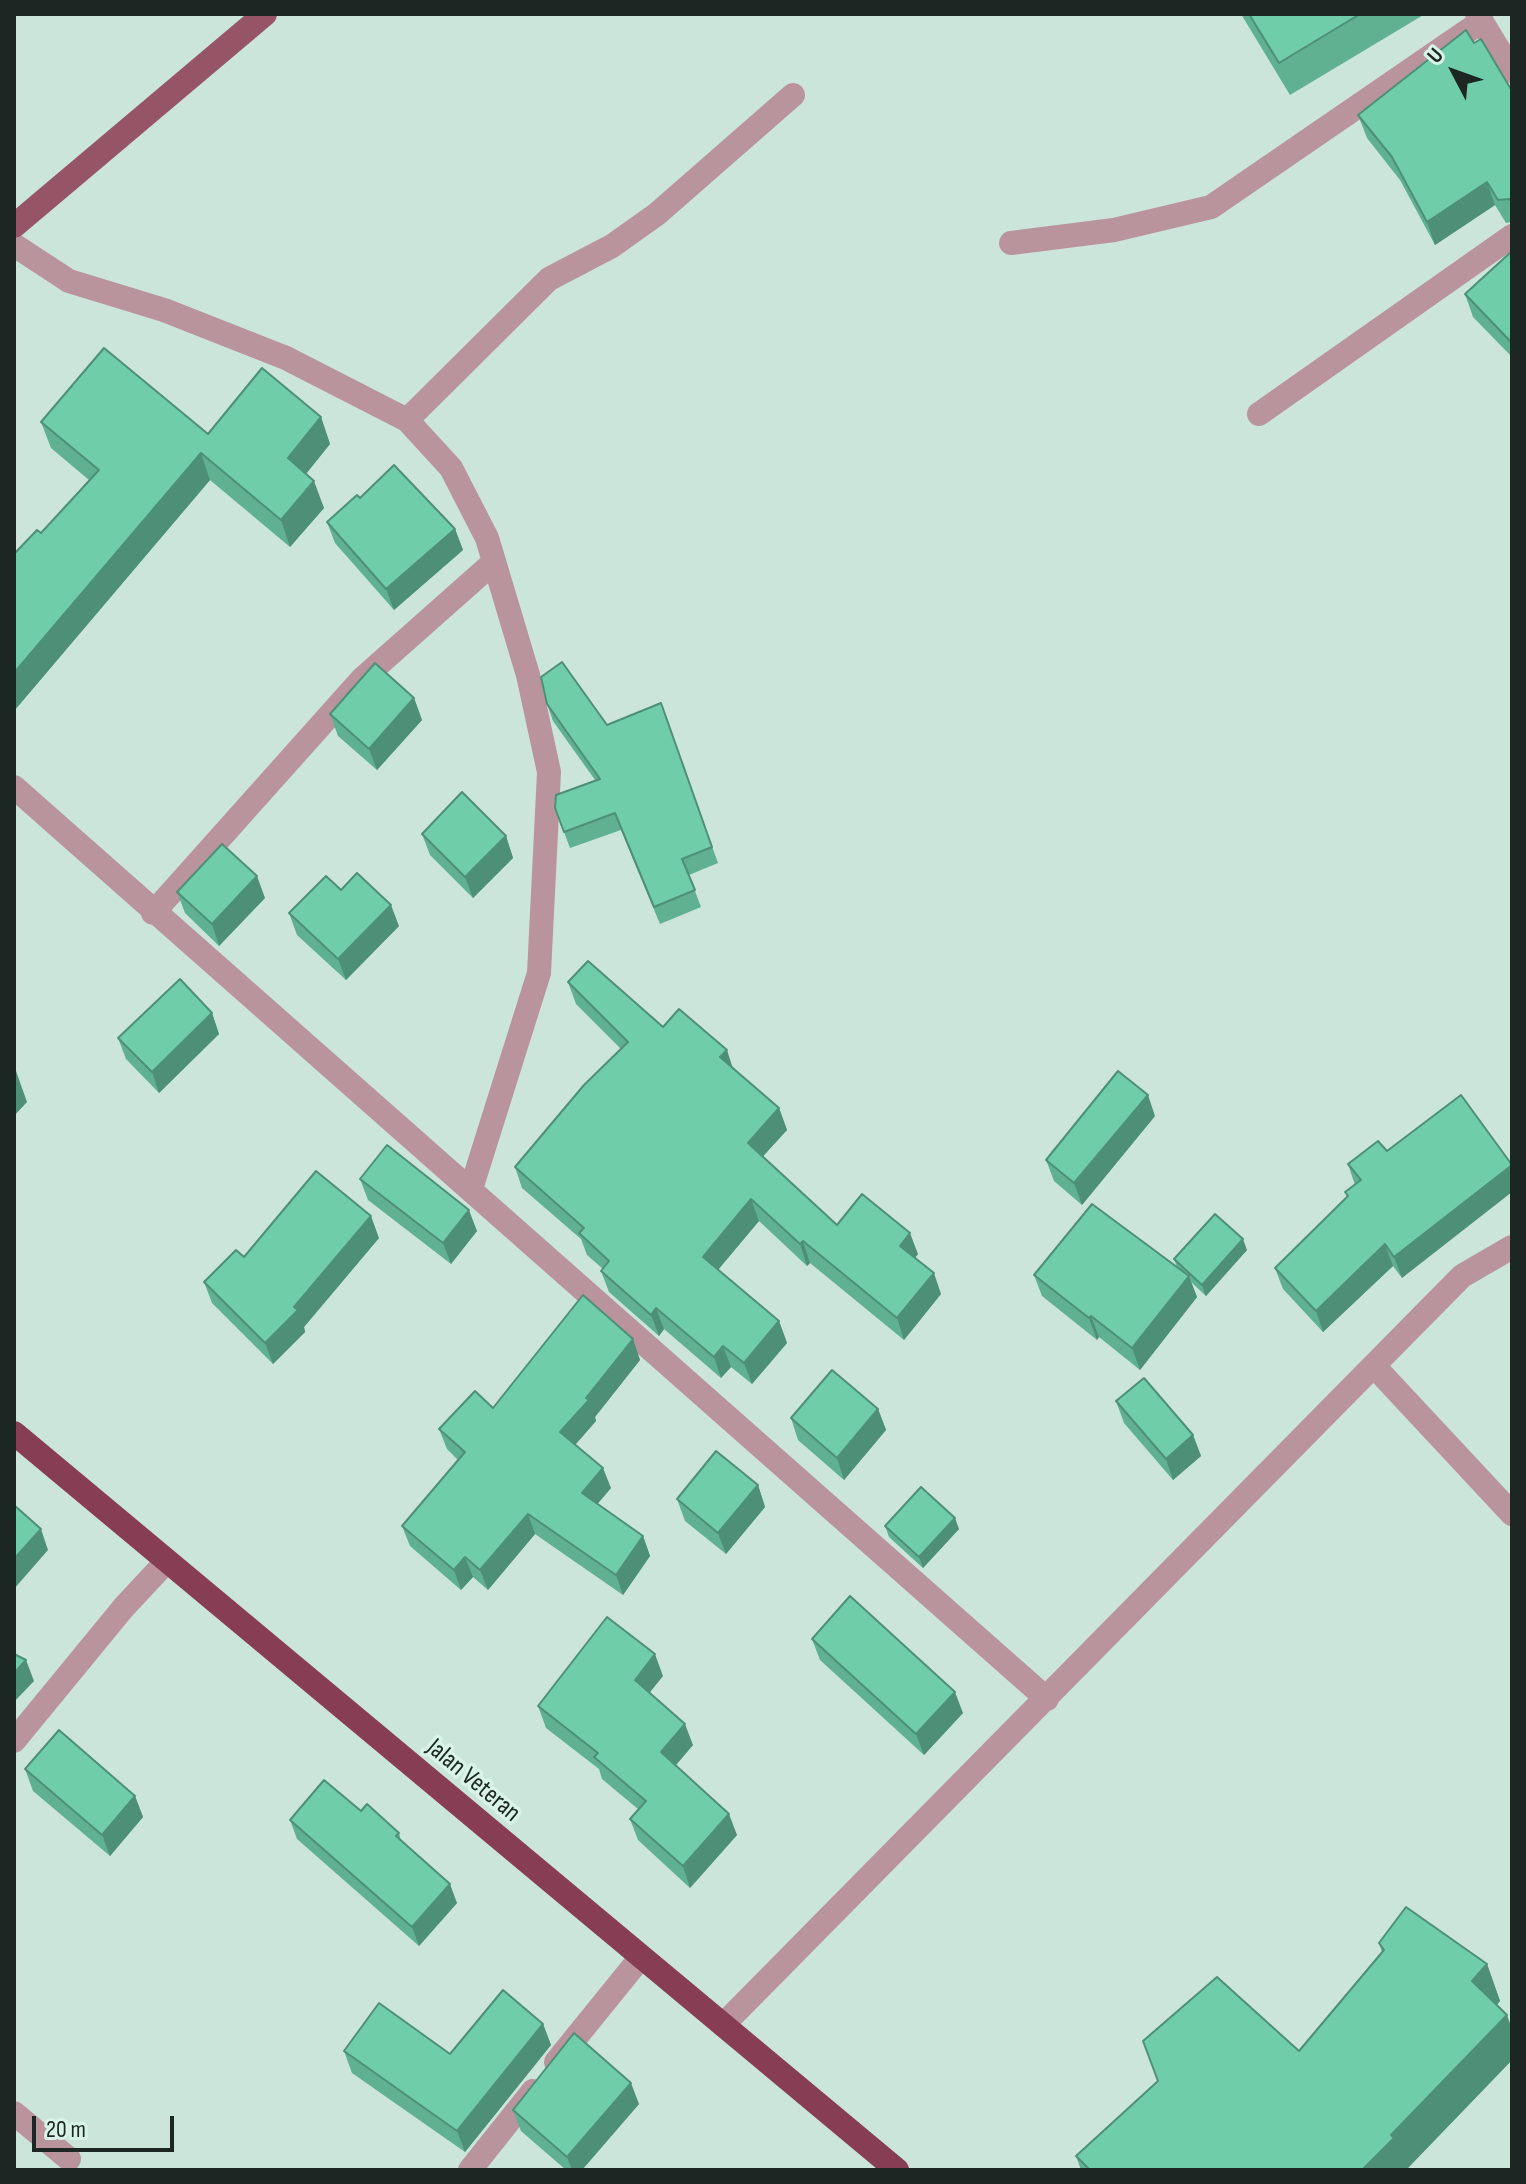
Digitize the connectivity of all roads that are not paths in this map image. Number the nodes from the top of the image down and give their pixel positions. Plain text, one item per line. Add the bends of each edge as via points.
1 (265, 14) edge
2 (1479, 17) edge
3 (1512, 71) edge
4 (793, 95) dead end
5 (14, 226) edge
6 (1512, 236) edge
7 (1011, 243) dead end
8 (14, 245) edge
9 (1259, 414) dead end
10 (407, 420) junction
11 (494, 562) junction
12 (14, 787) edge
13 (153, 913) junction
14 (471, 1189) junction
15 (1512, 1247) edge
16 (1374, 1366) junction
17 (14, 1433) edge
18 (1512, 1514) edge
19 (166, 1562) junction
20 (1047, 1699) junction
21 (14, 1741) edge
22 (641, 1957) junction
23 (723, 2025) junction
24 (14, 2113) edge
25 (69, 2159) dead end
26 (470, 2170) edge
27 (897, 2170) edge

1 - 5 main road
2 - 3 street
2 - 7 street via 1211,207 1114,230
4 - 10 street via 657,214 612,246 549,279
6 - 9 street
8 - 10 street via 69,281 164,310 286,358
10 - 11 street via 451,468
11 - 13 street via 362,679
11 - 14 street via 528,675 549,772 547,868 539,973
12 - 13 street
13 - 14 street
14 - 20 street
15 - 16 street via 1462,1276
16 - 18 street
16 - 20 street
17 - 19 highway, Jalan Veteran
19 - 21 street
19 - 22 highway, Jalan Veteran
20 - 23 street
22 - 23 highway, Jalan Veteran
22 - 26 street
23 - 27 highway, Jalan Veteran
24 - 25 street

